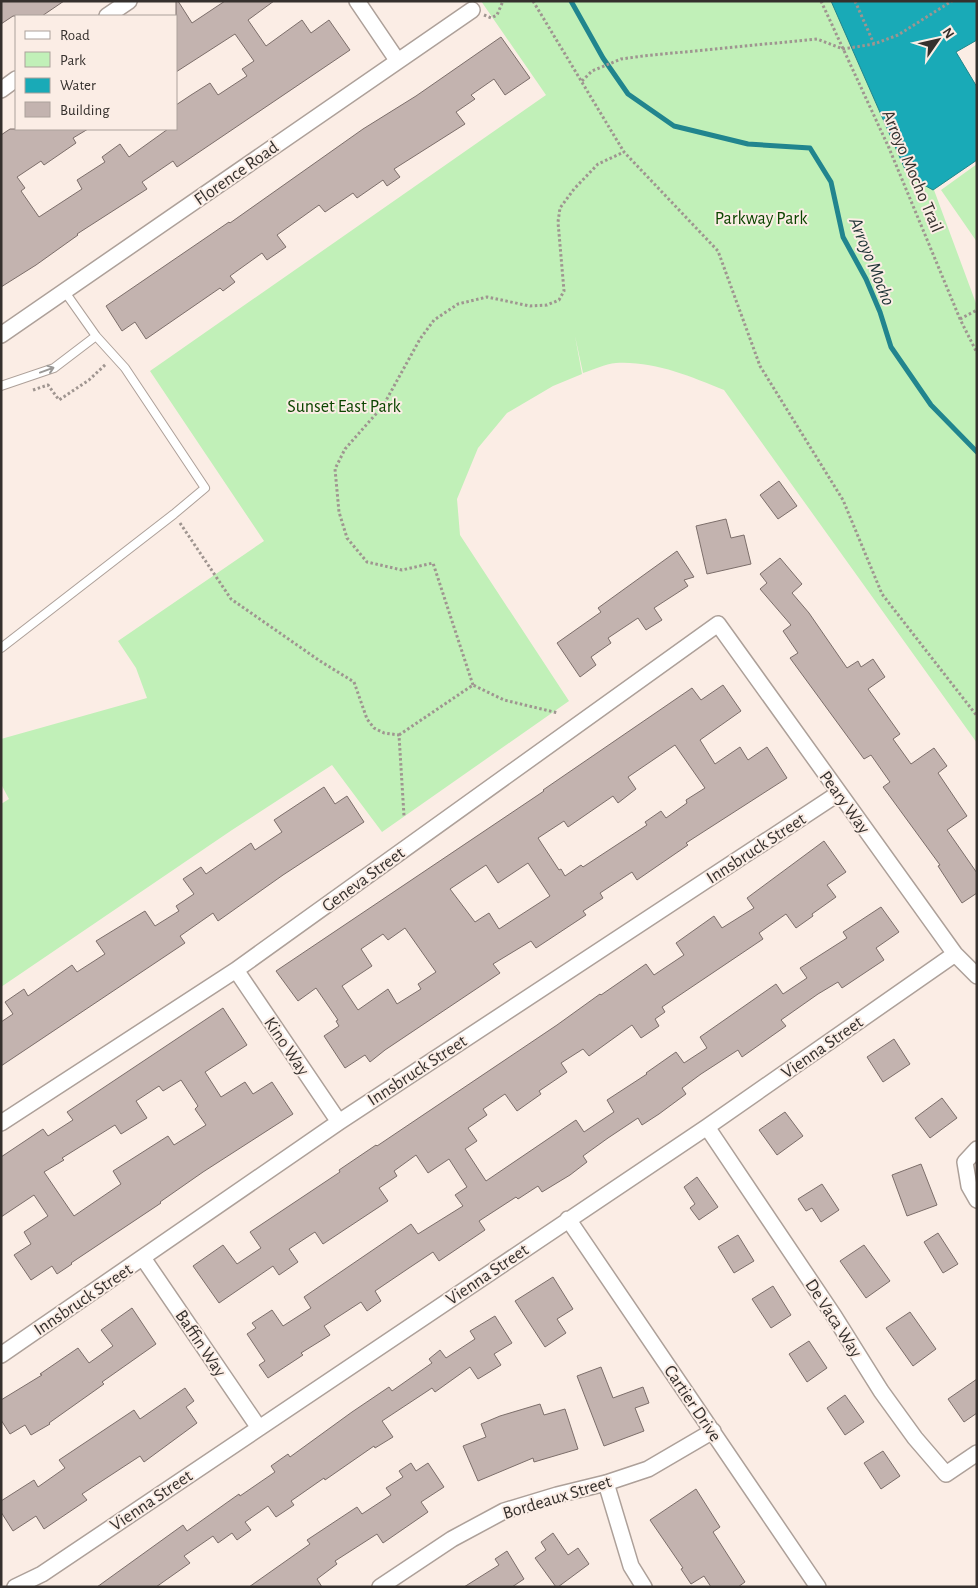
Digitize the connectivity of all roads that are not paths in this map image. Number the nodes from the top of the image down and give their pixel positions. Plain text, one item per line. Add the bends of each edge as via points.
1 (129, 1) edge
2 (357, 1) edge
3 (472, 10) dead end
4 (108, 15) edge
5 (398, 60) junction
6 (15, 81) edge
7 (1, 90) edge
8 (65, 292) junction
9 (1, 335) edge
10 (96, 336) junction
11 (1, 386) edge
12 (718, 624) joint
13 (1, 648) edge
14 (839, 793) junction
15 (955, 954) junction
16 (236, 970) junction
17 (977, 976) edge
18 (339, 1122) junction
19 (1, 1123) edge
20 (707, 1127) junction
21 (977, 1149) edge
22 (977, 1200) edge
23 (568, 1219) junction
24 (143, 1258) junction
25 (1, 1355) edge
26 (259, 1428) junction
27 (713, 1431) junction
28 (977, 1453) edge
29 (606, 1484) junction
30 (15, 1587) edge
31 (380, 1587) edge
32 (644, 1587) edge
33 (818, 1587) edge

1 - 4 street
2 - 5 street
3 - 5 street, Florence Road
5 - 8 street, Florence Road
6 - 7 street
8 - 9 street, Florence Road
8 - 10 lane
11 -> 10 lane via 54,368
10 - 13 lane via 125,368 205,488
12 - 14 street, Peary Way
12 - 16 street, Geneva Street
14 - 15 street, Peary Way
14 - 18 street, Innsbruck Street
15 - 17 street, Peary Way
15 - 20 street, Vienna Street
16 - 18 street, Kino Way
16 - 19 street, Geneva Street
18 - 24 street, Innsbruck Street
20 - 23 street, Vienna Street
20 - 28 street, De Vaca Way via 915,1438 946,1474
21 - 22 street via 964,1162 969,1186
23 - 26 street, Vienna Street
23 - 27 street, Cartier Drive
24 - 25 street, Innsbruck Street
24 - 26 street, Baffin Way
26 - 30 street, Vienna Street via 42,1574
27 - 29 street, Bordeaux Street via 648,1469
27 - 33 street, Cartier Drive
29 - 31 street, Bordeaux Street via 504,1511 452,1539
29 - 32 street via 631,1566

